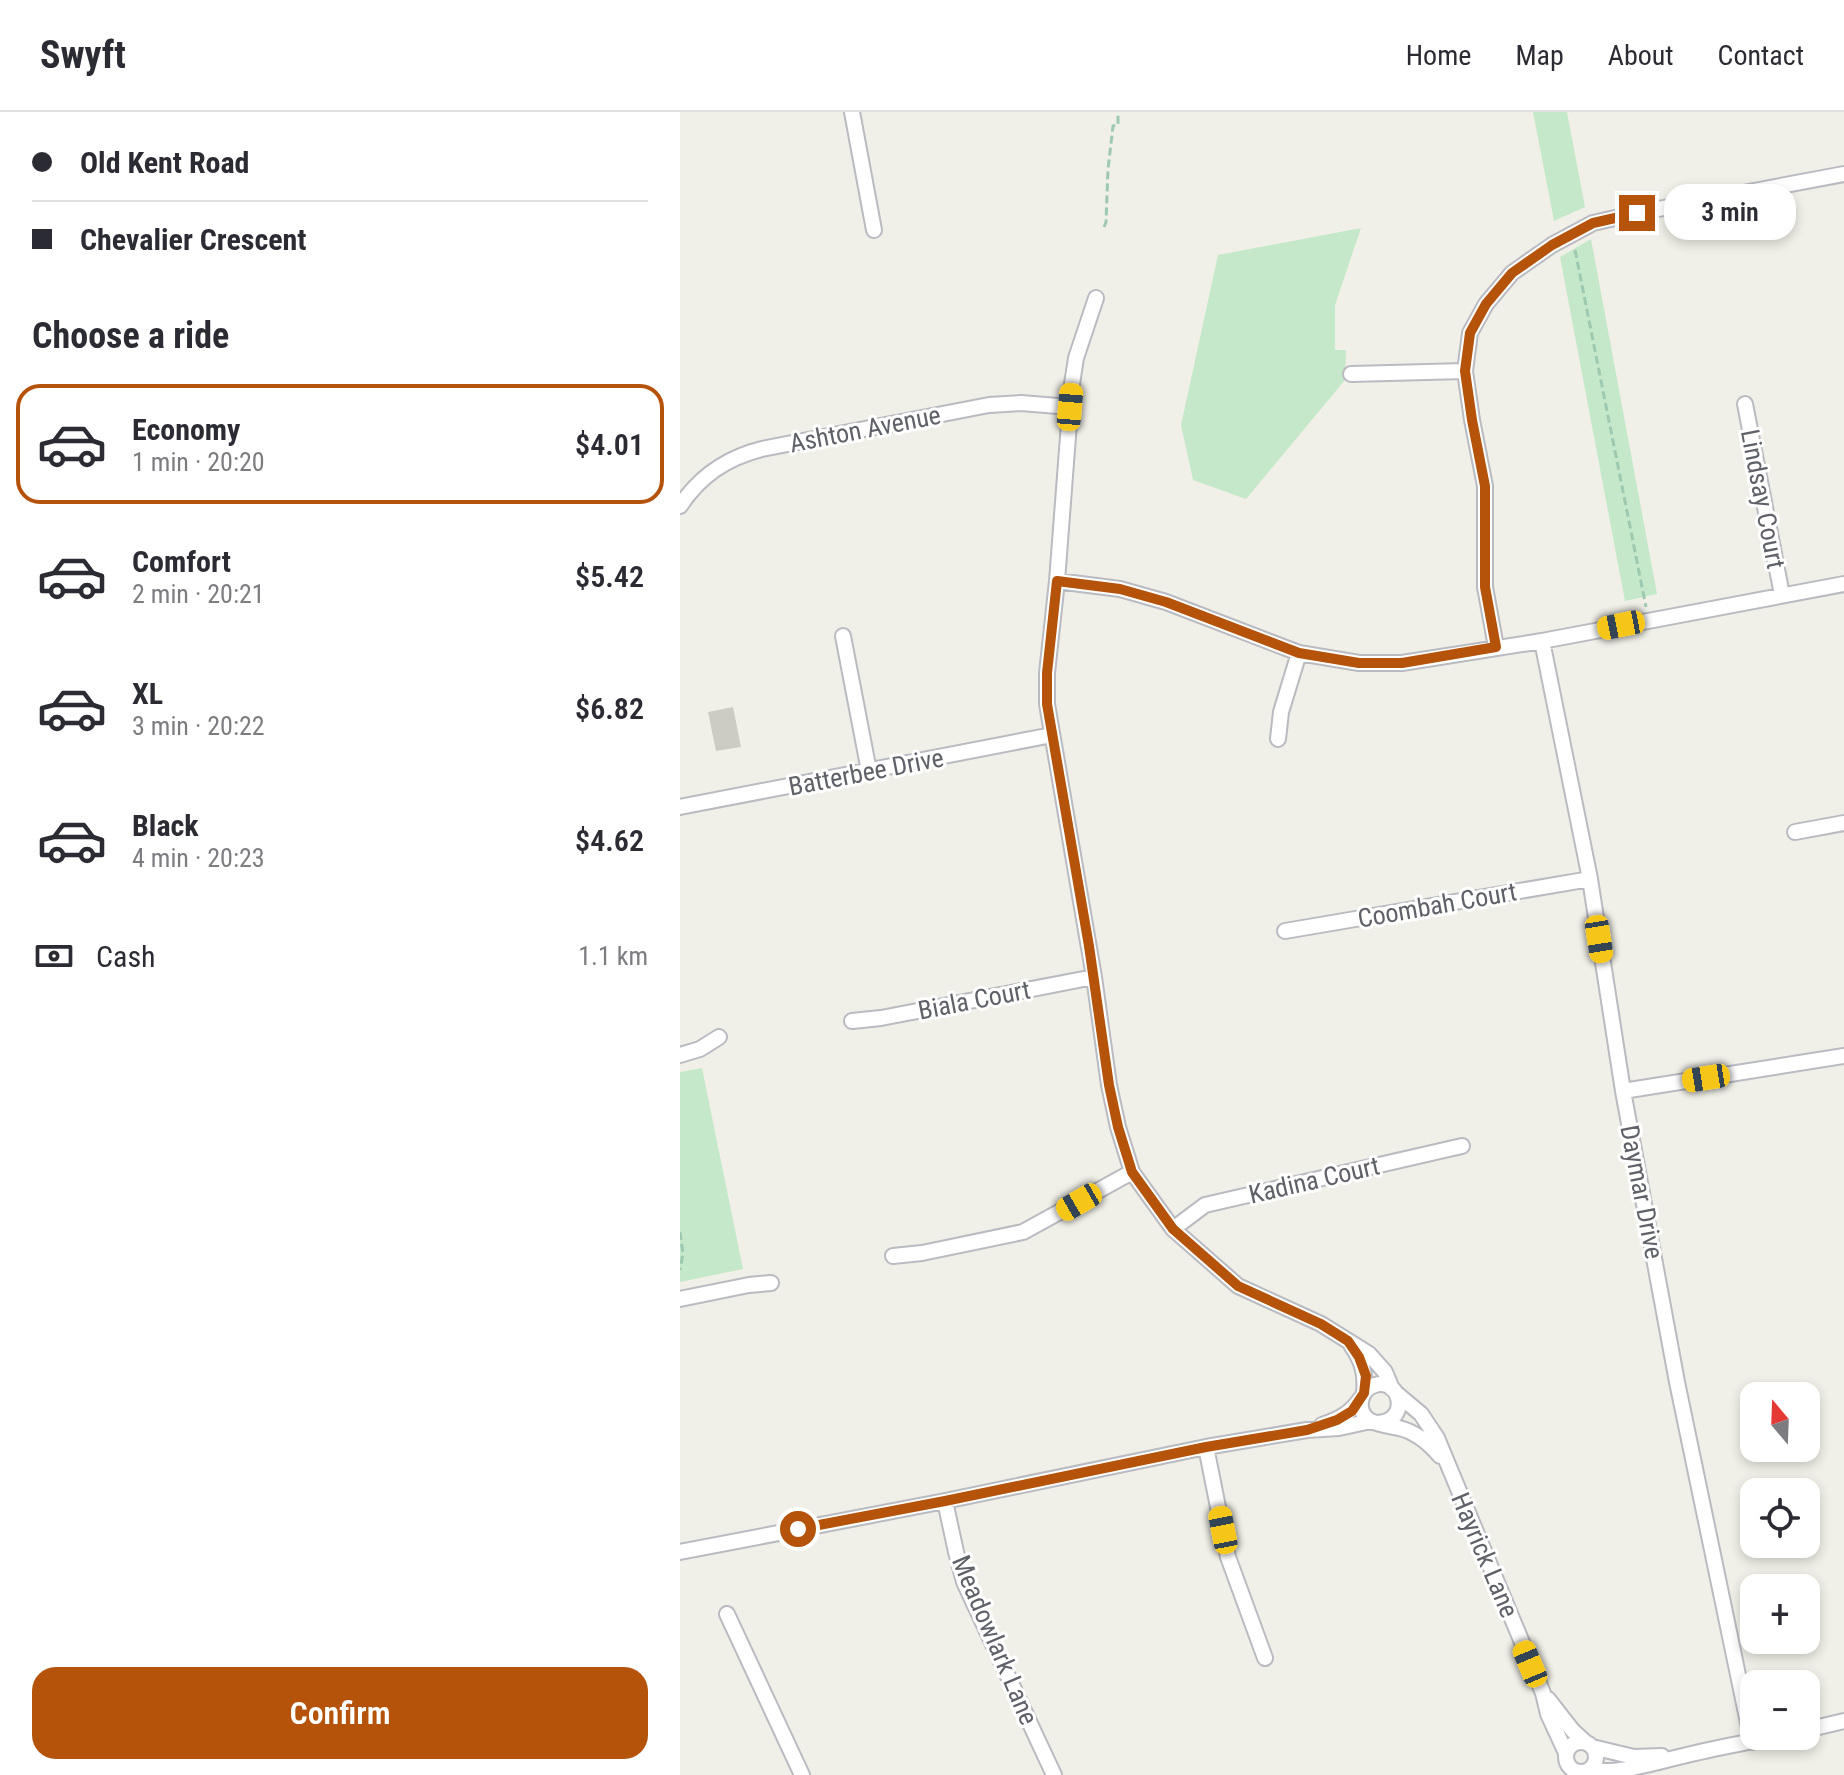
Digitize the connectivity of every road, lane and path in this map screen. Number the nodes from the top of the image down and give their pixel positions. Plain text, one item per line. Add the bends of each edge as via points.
1 (852, 112) edge
2 (1118, 112) edge
3 (1844, 174) edge
4 (1104, 227) dead end
5 (874, 230) dead end
6 (1572, 234) junction
7 (1096, 298) dead end
8 (1465, 371) junction
9 (1351, 374) dead end
10 (1745, 404) dead end
11 (1070, 407) junction
12 (680, 506) edge
13 (1057, 581) junction
14 (1844, 584) edge
15 (1782, 595) junction
16 (1648, 620) junction
17 (843, 636) dead end
18 (1542, 641) junction
19 (1496, 647) junction
20 (1299, 653) junction
21 (1052, 735) junction
22 (1278, 739) dead end
23 (869, 771) junction
24 (680, 807) edge
25 (1844, 823) edge
26 (1795, 832) dead end
27 (1590, 879) junction
28 (1285, 931) dead end
29 (1094, 977) junction
30 (852, 1021) dead end
31 (719, 1037) dead end
32 (680, 1055) edge
33 (1844, 1056) edge
34 (1623, 1091) junction
35 (1462, 1146) dead end
36 (1132, 1172) junction
37 (1173, 1229) junction
38 (680, 1232) edge
39 (893, 1256) dead end
40 (680, 1270) edge
41 (771, 1283) dead end
42 (680, 1299) edge
43 (1348, 1341) junction
44 (1394, 1391) junction
45 (1362, 1396) junction
46 (1374, 1422) junction
47 (1307, 1430) junction
48 (1206, 1447) junction
49 (1445, 1462) junction
50 (945, 1501) junction
51 (680, 1552) edge
52 (727, 1614) dead end
53 (1265, 1658) dead end
54 (1740, 1684) edge
55 (1543, 1693) junction
56 (1844, 1721) edge
57 (1820, 1727) edge
58 (1740, 1744) edge
59 (1589, 1745) junction
60 (1682, 1756) junction
61 (1567, 1764) edge
62 (1588, 1772) edge
63 (802, 1775) edge
64 (1054, 1775) edge

1 - 5 street
2 - 4 path
3 - 6 street via 1637,213 1593,223
6 - 8 street via 1512,273 1486,304 1470,333
6 - 16 path
7 - 11 street, Hayrick Lane via 1076,358
8 - 9 street
8 - 19 street via 1485,486 1485,587
10 - 15 street, Lindsay Court
11 - 12 street, Ashton Avenue via 1006,403 762,449 709,473
11 - 13 street, Hayrick Lane
13 - 20 street via 1120,589 1166,602
13 - 21 street, Hayrick Lane via 1047,673
14 - 15 street
15 - 16 street
16 - 18 street
17 - 23 street
18 - 19 street
18 - 27 street, Daymar Drive
19 - 20 street via 1402,663 1359,663
20 - 22 street
21 - 23 street, Batterbee Drive
21 - 29 street, Hayrick Lane
23 - 24 street, Batterbee Drive
25 - 26 street
27 - 28 street, Coombah Court
27 - 34 street, Daymar Drive
29 - 30 street, Biala Court
29 - 36 street, Hayrick Lane via 1109,1085
31 - 32 street
33 - 34 street
34 - 54 street, Daymar Drive
35 - 37 street, Kadina Court via 1205,1205
36 - 37 street, Hayrick Lane
36 - 39 street via 1023,1232
37 - 43 street, Hayrick Lane via 1238,1286
38 - 40 path
41 - 42 street
43 - 44 street, Hayrick Lane via 1369,1354
43 - 45 street via 1366,1376
44 - 45 street via 1380,1384
44 - 46 street via 1399,1405 1395,1417
44 - 49 street, Hayrick Lane via 1421,1414
45 - 46 street via 1362,1411
45 - 47 street via 1352,1411
46 - 47 street
46 - 49 street, Hayrick Lane via 1428,1442
47 - 48 street
48 - 50 street
48 - 53 street via 1228,1557
49 - 55 street, Hayrick Lane
50 - 51 street
50 - 64 street, Meadowlark Lane via 964,1582
52 - 63 street
55 - 59 street, Hayrick Lane
55 - 61 street, Hayrick Lane
56 - 57 street
58 - 60 street
59 - 60 street via 1634,1757
59 - 61 street via 1573,1744
59 - 62 street via 1597,1756
60 - 62 street via 1636,1769
61 - 62 street via 1576,1772

